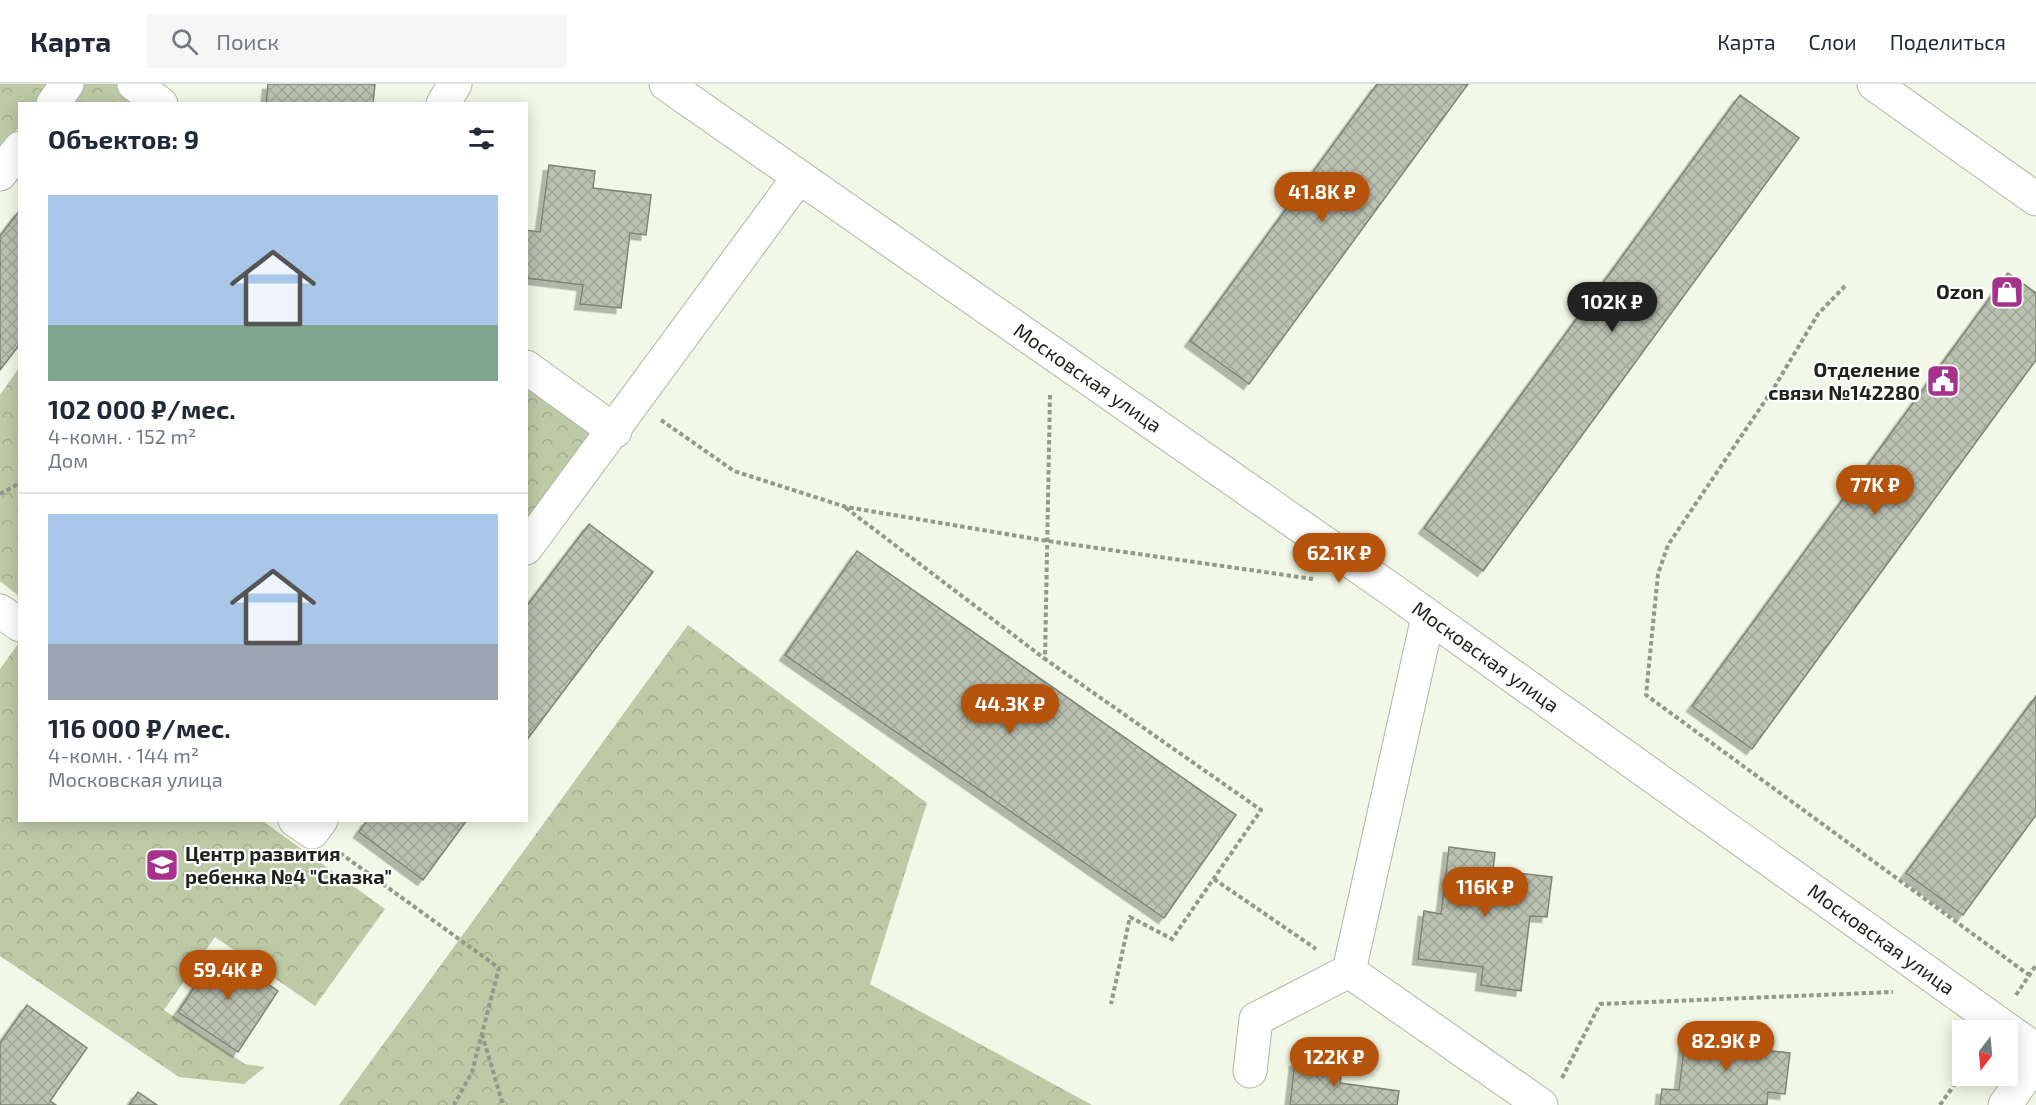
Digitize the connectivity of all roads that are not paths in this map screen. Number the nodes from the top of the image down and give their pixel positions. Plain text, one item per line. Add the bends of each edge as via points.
1 (67, 84) edge
2 (134, 84) edge
3 (455, 84) edge
4 (666, 84) edge
5 (1874, 84) edge
6 (54, 102) edge
7 (158, 102) edge
8 (444, 102) edge
9 (18, 151) edge
10 (0, 174) edge
11 (799, 177) junction
12 (2036, 199) edge
13 (528, 368) edge
14 (615, 431) junction
15 (528, 545) edge
16 (0, 611) edge
17 (1428, 617) junction
18 (18, 624) edge
19 (1349, 971) junction
20 (2036, 1050) edge
21 (2036, 1061) edge
22 (1250, 1071) dead end
23 (1550, 1095) edge
24 (2005, 1105) edge

1 - 6 street
2 - 7 street
3 - 8 street
4 - 11 street, Московская улица
5 - 12 street
9 - 10 street
11 - 14 street
11 - 17 street, Московская улица
13 - 14 street
14 - 15 street
16 - 18 street
17 - 19 street
17 - 20 street, Московская улица
19 - 22 street via 1256,1019
19 - 23 street
21 - 24 street

